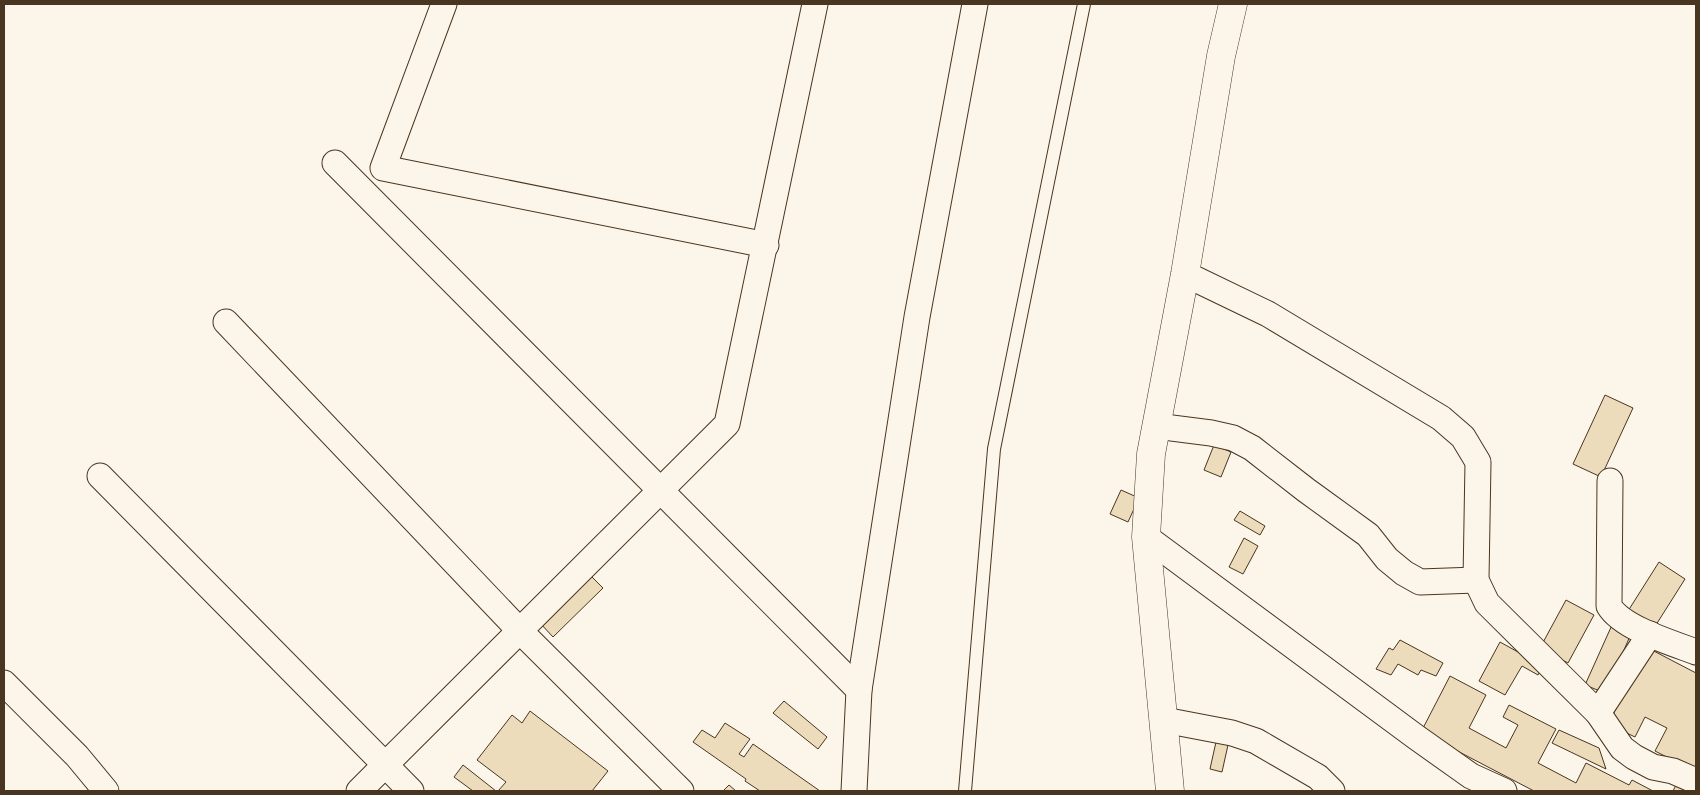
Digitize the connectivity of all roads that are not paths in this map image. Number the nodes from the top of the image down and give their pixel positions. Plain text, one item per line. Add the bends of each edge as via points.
1 (444, 4) edge
2 (815, 4) edge
3 (975, 4) edge
4 (1084, 4) edge
5 (1233, 4) edge
6 (335, 163) dead end
7 (766, 245) junction
8 (1185, 274) junction
9 (226, 322) dead end
10 (1156, 426) junction
11 (100, 476) dead end
12 (1610, 481) dead end
13 (660, 491) junction
14 (1146, 537) junction
15 (1476, 580) junction
16 (520, 631) junction
17 (1650, 634) junction
18 (1696, 652) edge
19 (4, 683) edge
20 (859, 690) junction
21 (1598, 713) junction
22 (1164, 720) junction
23 (385, 765) junction
24 (1670, 781) edge
25 (1696, 781) edge
26 (106, 791) edge
27 (359, 791) edge
28 (411, 791) edge
29 (681, 791) edge
30 (854, 791) edge
31 (964, 791) edge
32 (1170, 791) edge
33 (1332, 791) edge
34 (1504, 791) edge

1 - 7 street via 383,168
2 - 7 street
3 - 20 street via 917,317
4 - 31 lane via 994,449
5 - 8 main road via 1221,56
6 - 13 street
7 - 13 street via 727,424
8 - 10 main road
8 - 15 street via 1268,314 1441,418 1463,437 1478,462
9 - 16 street
10 - 14 main road
10 - 15 street via 1233,438 1252,448 1368,535 1387,559 1420,582
11 - 23 street
12 - 17 street via 1609,606 1614,614
13 - 16 street
13 - 20 street
14 - 22 main road
14 - 34 street via 1416,737 1471,776
15 - 21 street via 1487,603
16 - 23 street
16 - 29 street
17 - 18 street
17 - 21 street
19 - 26 street via 77,756
20 - 30 street
21 - 24 street via 1622,748
22 - 32 main road
22 - 33 street via 1232,732 1256,741 1318,777
23 - 27 street
23 - 28 street
24 - 25 street

